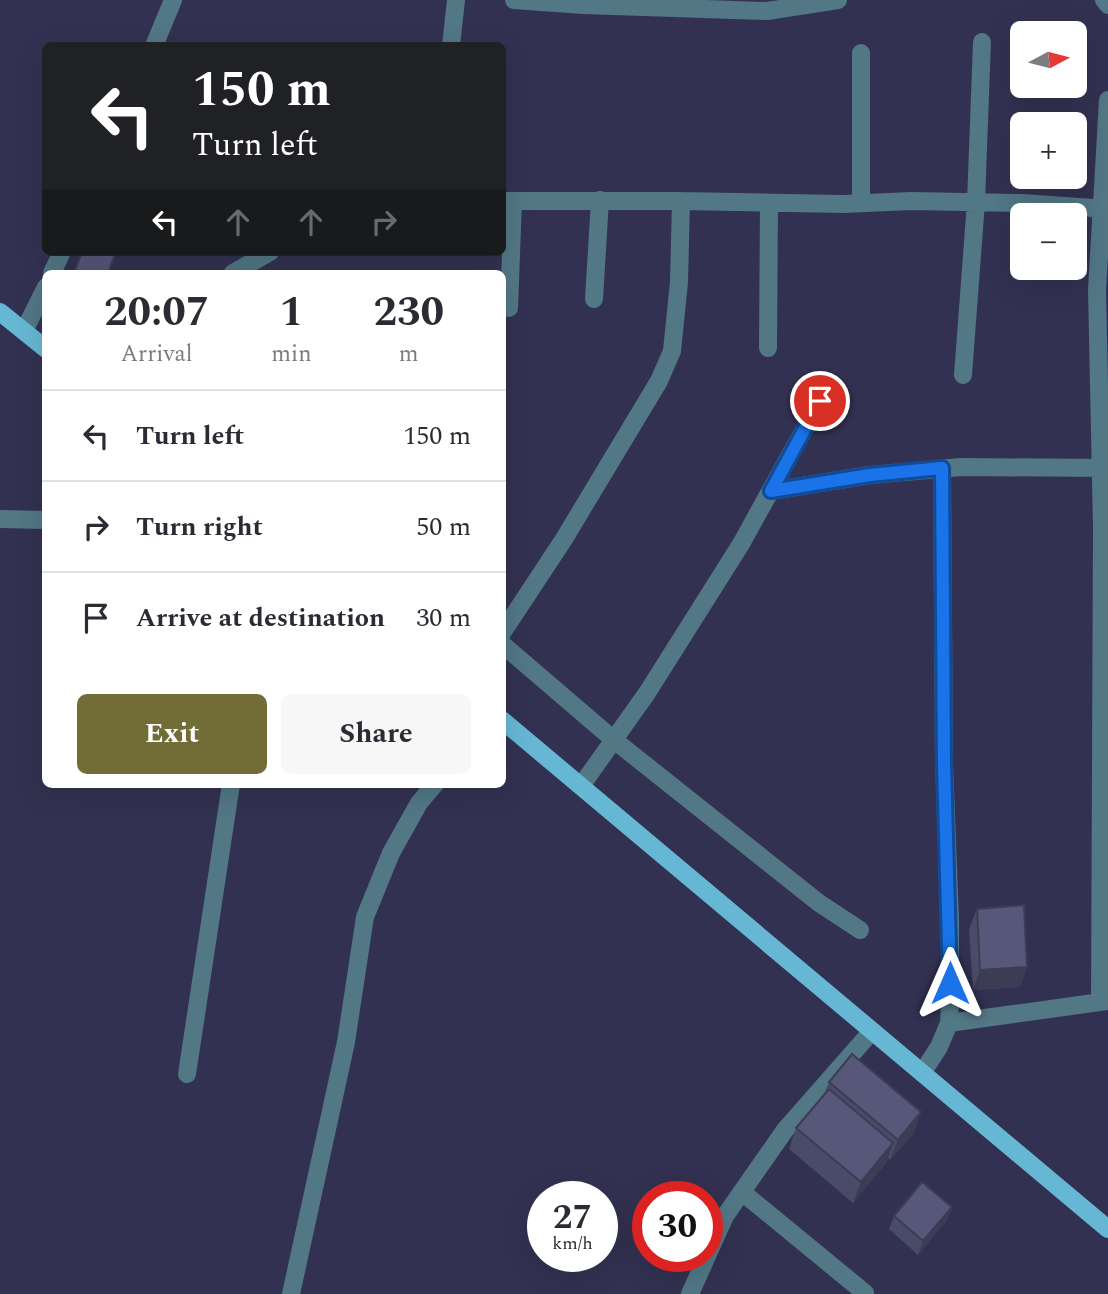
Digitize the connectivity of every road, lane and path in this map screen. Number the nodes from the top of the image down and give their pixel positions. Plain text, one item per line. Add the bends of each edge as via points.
1 (173, 0) edge
2 (457, 0) edge
3 (514, 0) edge
4 (838, 0) edge
5 (1104, 0) edge
6 (1108, 5) edge
7 (156, 42) edge
8 (452, 42) edge
9 (982, 42) dead end
10 (861, 53) dead end
11 (1108, 100) edge
12 (600, 200) junction
13 (508, 201) edge
14 (681, 201) junction
15 (976, 202) junction
16 (769, 203) junction
17 (861, 203) junction
18 (1105, 209) edge
19 (263, 256) edge
20 (238, 270) edge
21 (42, 294) edge
22 (594, 299) dead end
23 (509, 308) dead end
24 (0, 312) edge
25 (24, 331) junction
26 (42, 346) edge
27 (768, 348) dead end
28 (963, 375) dead end
29 (820, 401) dead end
30 (942, 468) junction
31 (1104, 468) edge
32 (771, 491) junction
33 (0, 519) edge
34 (42, 520) edge
35 (506, 627) edge
36 (506, 647) edge
37 (506, 723) edge
38 (614, 740) junction
39 (581, 786) junction
40 (231, 788) edge
41 (432, 788) edge
42 (1105, 837) edge
43 (860, 930) dead end
44 (1104, 1001) edge
45 (949, 1023) junction
46 (872, 1031) junction
47 (922, 1073) junction
48 (187, 1074) dead end
49 (741, 1192) junction
50 (723, 1220) edge
51 (1108, 1229) edge
52 (700, 1272) edge
53 (865, 1293) edge
54 (291, 1294) edge
55 (690, 1294) edge

1 - 7 street
2 - 8 street
3 - 4 street via 767,11
5 - 6 street
9 - 15 street
10 - 17 street
11 - 18 street
12 - 13 street
12 - 14 street
12 - 22 street
13 - 23 street
14 - 16 street
14 - 35 street via 672,351 659,381 564,539
15 - 17 street
15 - 18 street
15 - 28 street
16 - 17 street
16 - 27 street
18 - 31 street via 1097,290
19 - 20 street
21 - 25 street
24 - 25 main road
25 - 26 main road
29 - 32 street
30 - 31 street
30 - 32 street
30 - 45 street
31 - 42 street
32 - 38 street
33 - 34 street
36 - 38 street
37 - 39 main road
38 - 39 street
38 - 43 street via 819,903
39 - 46 main road
40 - 48 street
41 - 54 street via 391,853 365,917 346,1042
42 - 44 street
44 - 45 street
45 - 47 street
46 - 47 main road
46 - 49 street via 785,1130
47 - 51 main road
49 - 50 street
49 - 53 street
52 - 55 street

